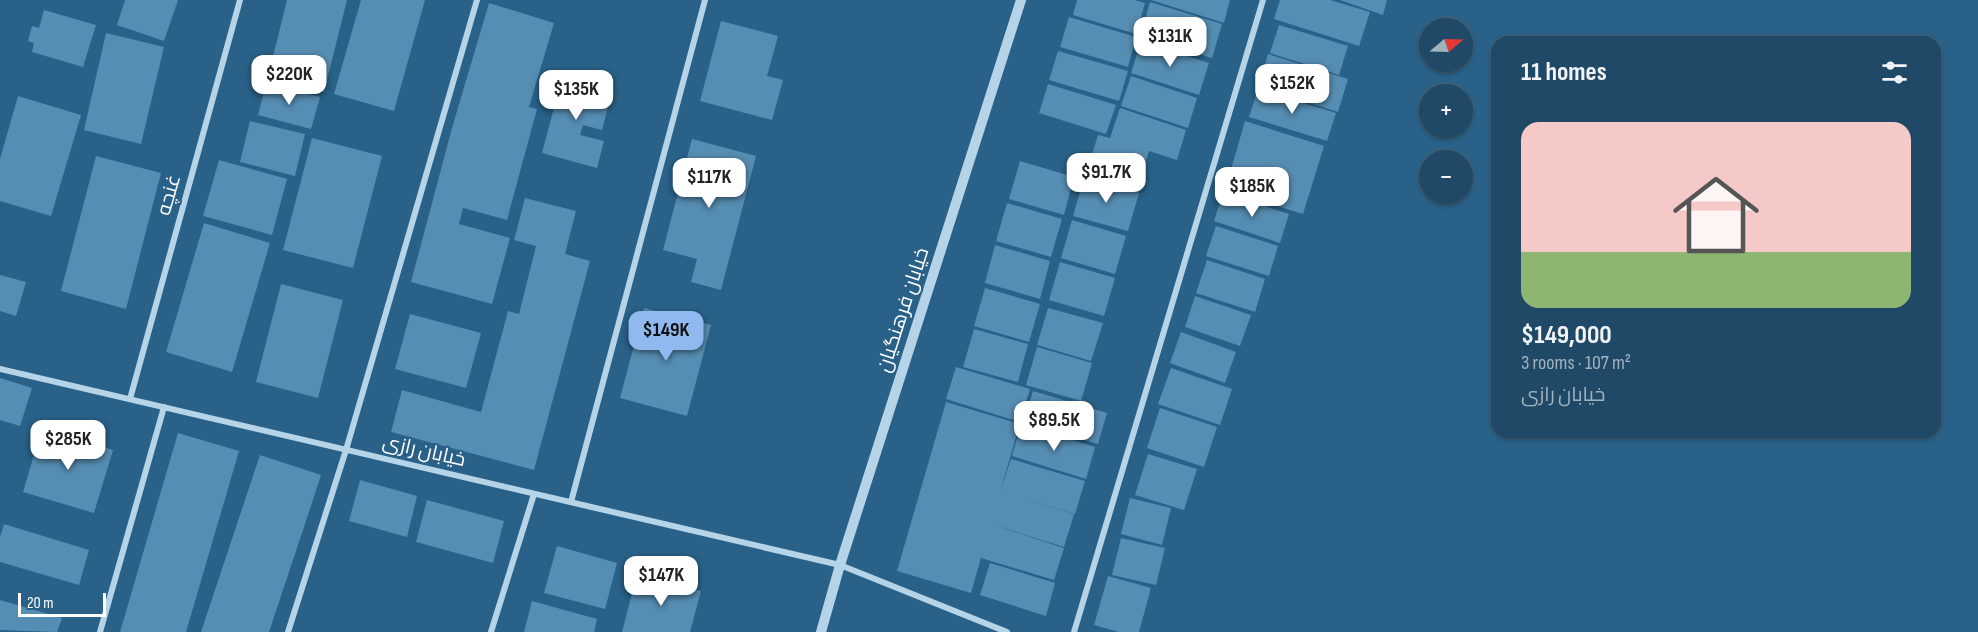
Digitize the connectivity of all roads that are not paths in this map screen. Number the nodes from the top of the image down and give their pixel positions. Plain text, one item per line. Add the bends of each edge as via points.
1 (240, 0) edge
2 (477, 0) edge
3 (705, 0) edge
4 (1022, 0) edge
5 (1263, 0) edge
6 (0, 369) edge
7 (130, 399) junction
8 (164, 407) junction
9 (346, 450) junction
10 (534, 494) junction
11 (571, 502) junction
12 (840, 566) junction
13 (100, 632) edge
14 (288, 632) edge
15 (491, 632) edge
16 (821, 632) edge
17 (1007, 632) edge
18 (1074, 632) edge

1 - 7 street, غنچه
2 - 9 street
3 - 11 street
4 - 12 street, خیابان فرهنگیان
5 - 18 street
6 - 7 street, خیابان رازی
7 - 8 street, خیابان رازی
8 - 9 street, خیابان رازی
8 - 13 street
9 - 10 street, خیابان رازی
9 - 14 street
10 - 11 street, خیابان رازی
10 - 15 street
11 - 12 street, خیابان رازی
12 - 16 street, خیابان فرهنگیان
12 - 17 street, خیابان رازی

